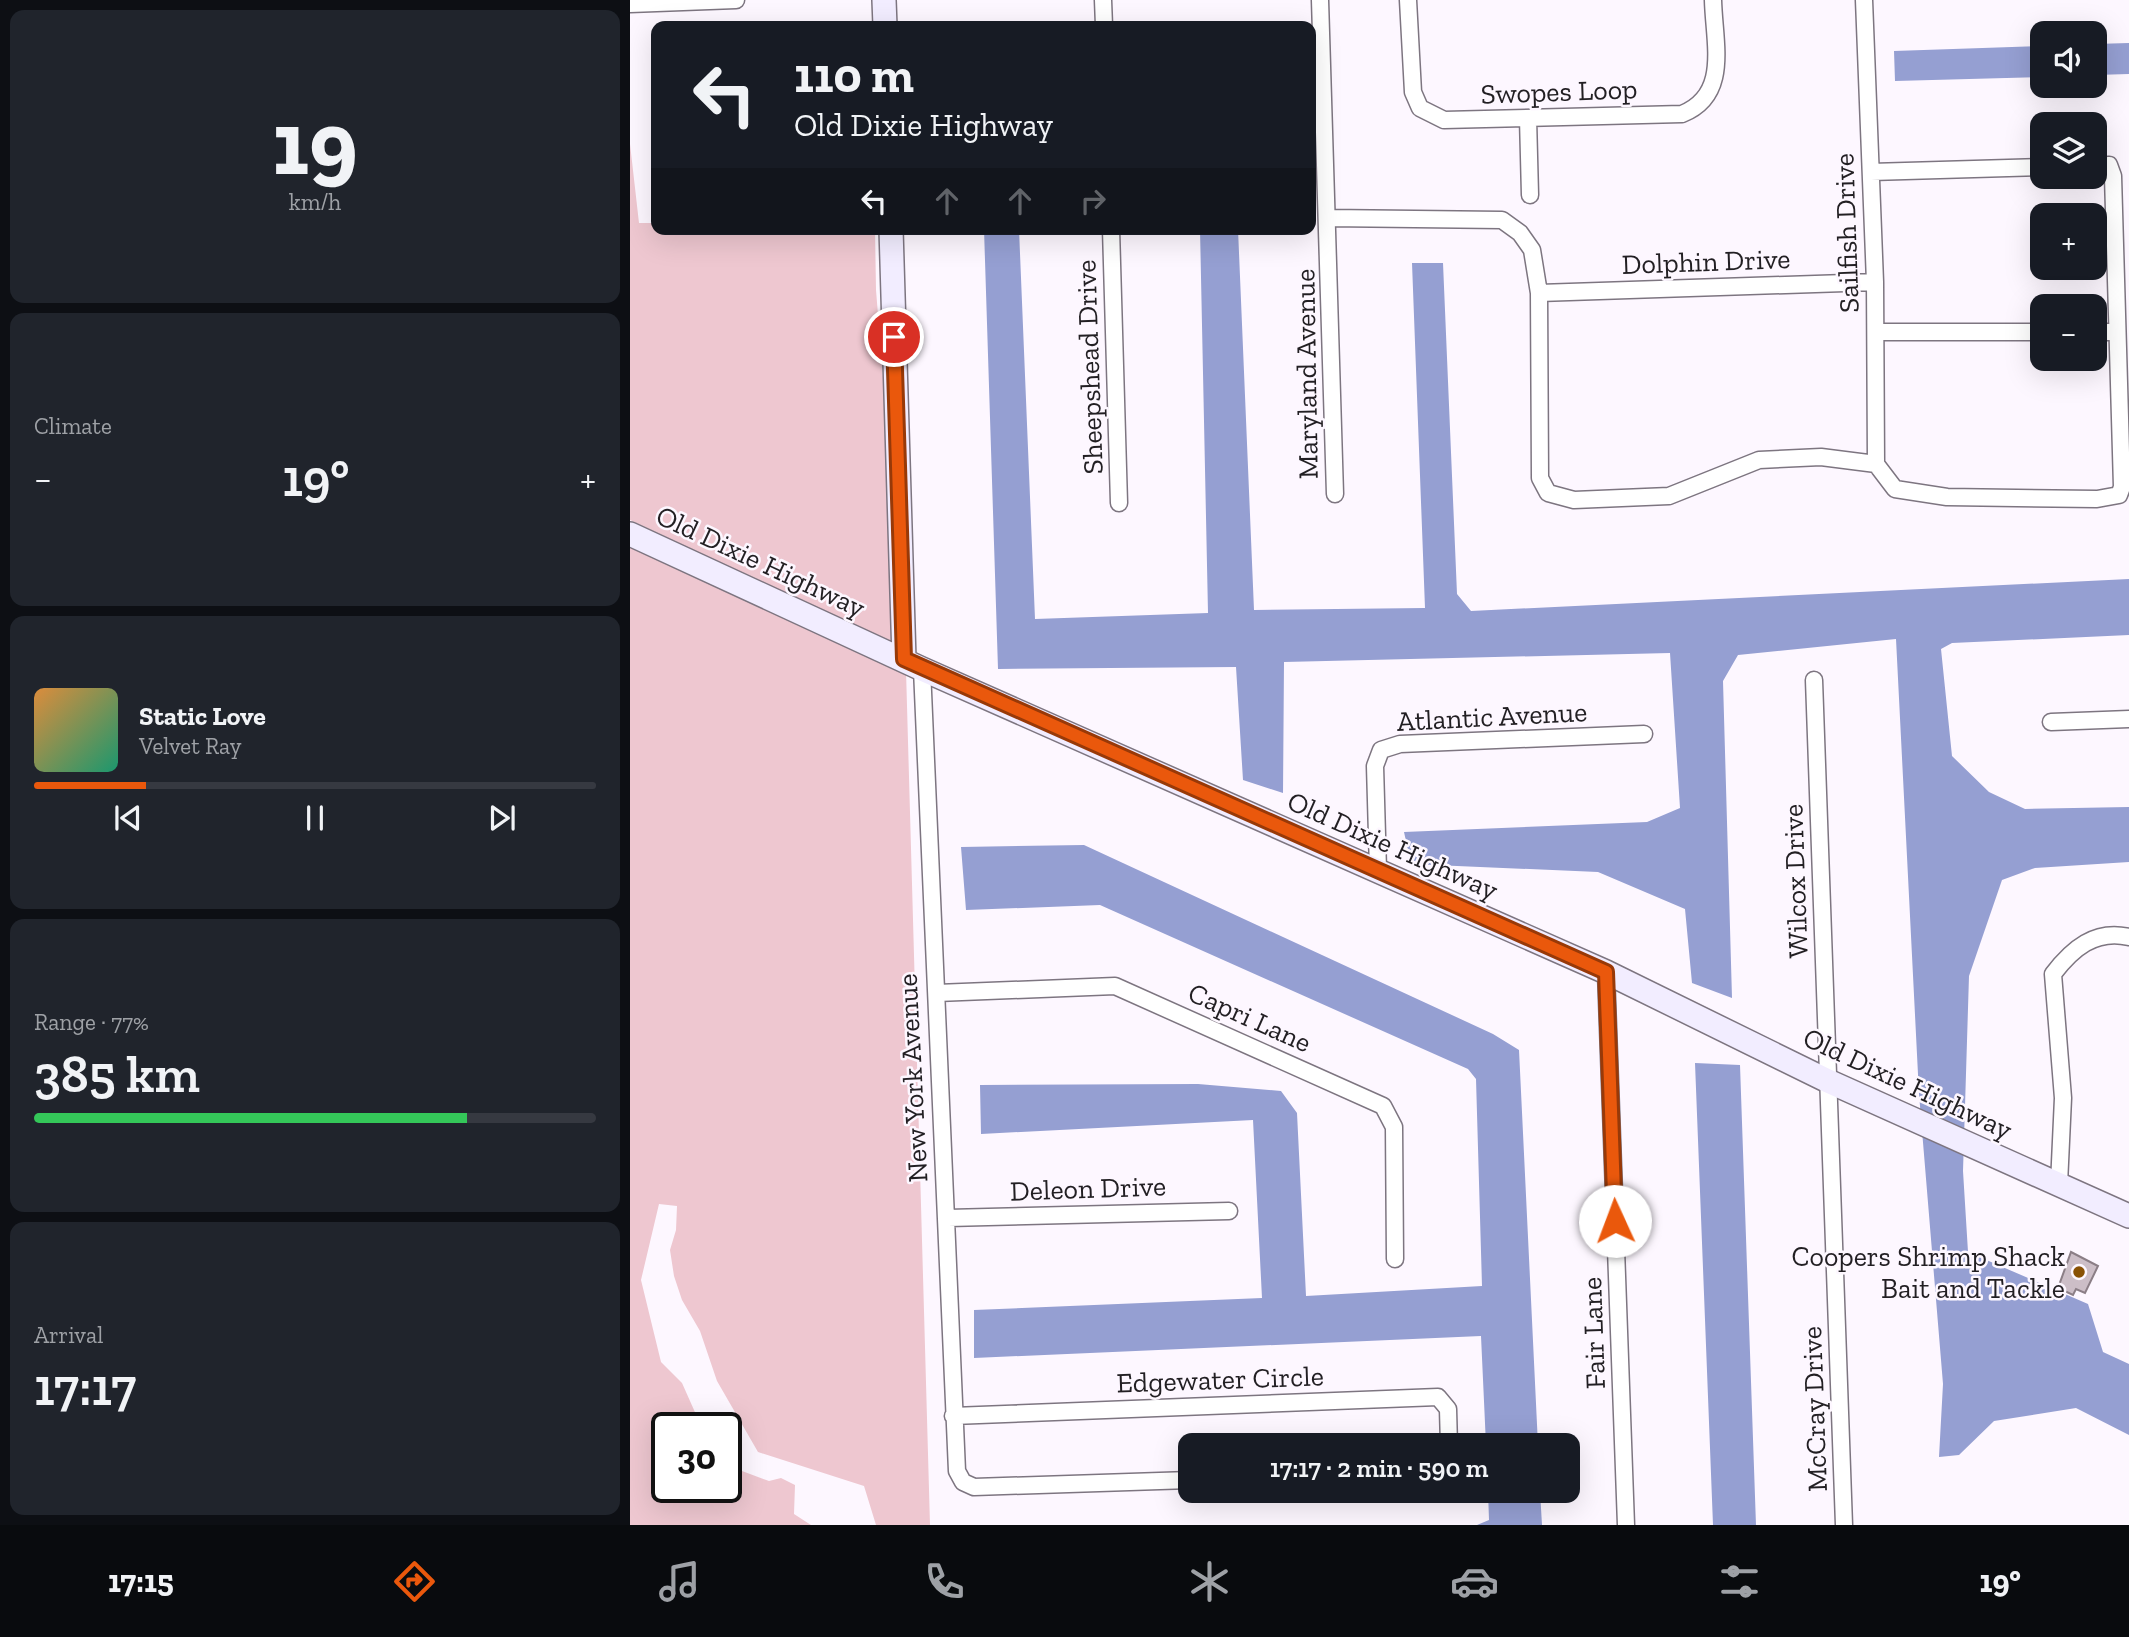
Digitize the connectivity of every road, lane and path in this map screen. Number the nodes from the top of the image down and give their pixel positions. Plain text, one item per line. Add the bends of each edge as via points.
1 (736, 0) edge
2 (884, 0) edge
3 (1103, 0) edge
4 (1320, 0) edge
5 (1408, 0) edge
6 (1713, 0) edge
7 (1864, 0) edge
8 (630, 4) edge
9 (885, 21) edge
10 (1104, 21) edge
11 (1528, 118) junction
12 (2030, 167) edge
13 (2107, 171) edge
14 (1871, 172) junction
15 (1530, 195) dead end
16 (1328, 218) junction
17 (891, 235) edge
18 (1111, 235) edge
19 (1875, 282) junction
20 (1539, 293) junction
21 (1876, 332) junction
22 (2030, 332) edge
23 (2107, 332) edge
24 (2117, 332) junction
25 (1875, 464) junction
26 (1335, 494) dead end
27 (1119, 503) dead end
28 (630, 534) edge
29 (913, 664) junction
30 (1814, 680) dead end
31 (2129, 719) edge
32 (2051, 722) dead end
33 (1644, 734) dead end
34 (1378, 870) junction
35 (2129, 937) edge
36 (1606, 972) junction
37 (937, 993) junction
38 (1828, 1081) junction
39 (2059, 1184) junction
40 (1229, 1210) dead end
41 (2129, 1216) edge
42 (948, 1218) junction
43 (1395, 1259) dead end
44 (953, 1416) junction
45 (1449, 1433) edge
46 (1178, 1480) edge
47 (1626, 1525) edge
48 (1844, 1525) edge

1 - 8 street
2 - 9 street
3 - 10 street
4 - 16 street, Maryland Avenue
5 - 11 street, Swopes Loop via 1413,92 1420,108 1444,120
6 - 11 street, Swopes Loop via 1715,84 1695,108 1682,114
7 - 14 street, Sailfish Drive
11 - 15 street
12 - 14 street
13 - 24 street via 2113,176 2115,203
14 - 19 street, Sailfish Drive
16 - 20 street via 1502,219 1532,250
16 - 26 street, Maryland Avenue
17 - 29 street, New York Avenue
18 - 27 street, Sheepshead Drive
19 - 20 street, Dolphin Drive
19 - 21 street, Sailfish Drive
20 - 25 street via 1540,478 1548,493 1574,500 1669,496 1759,460 1821,457
21 - 22 street
21 - 25 street, Sailfish Drive
23 - 24 street
24 - 25 street via 2119,495 2097,499 1947,497 1895,489
28 - 29 street, Old Dixie Highway
29 - 34 street, Old Dixie Highway
29 - 37 street, New York Avenue
30 - 38 street, Wilcox Drive
31 - 32 street
33 - 34 street, Atlantic Avenue via 1400,744 1381,750 1375,766
34 - 36 street, Old Dixie Highway
35 - 39 street via 2112,933 2072,949 2053,974 2063,1098
36 - 38 street, Old Dixie Highway
36 - 47 street, Fair Lane
37 - 42 street, New York Avenue
37 - 43 street, Capri Lane via 1115,986 1383,1106 1394,1127
38 - 39 street, Old Dixie Highway
38 - 48 street, McCray Drive
39 - 41 street, Old Dixie Highway
40 - 42 street, Deleon Drive
42 - 44 street, New York Avenue
44 - 45 street, Edgewater Circle via 1438,1397 1448,1409
44 - 46 street, New York Avenue via 957,1471 963,1482 974,1487

